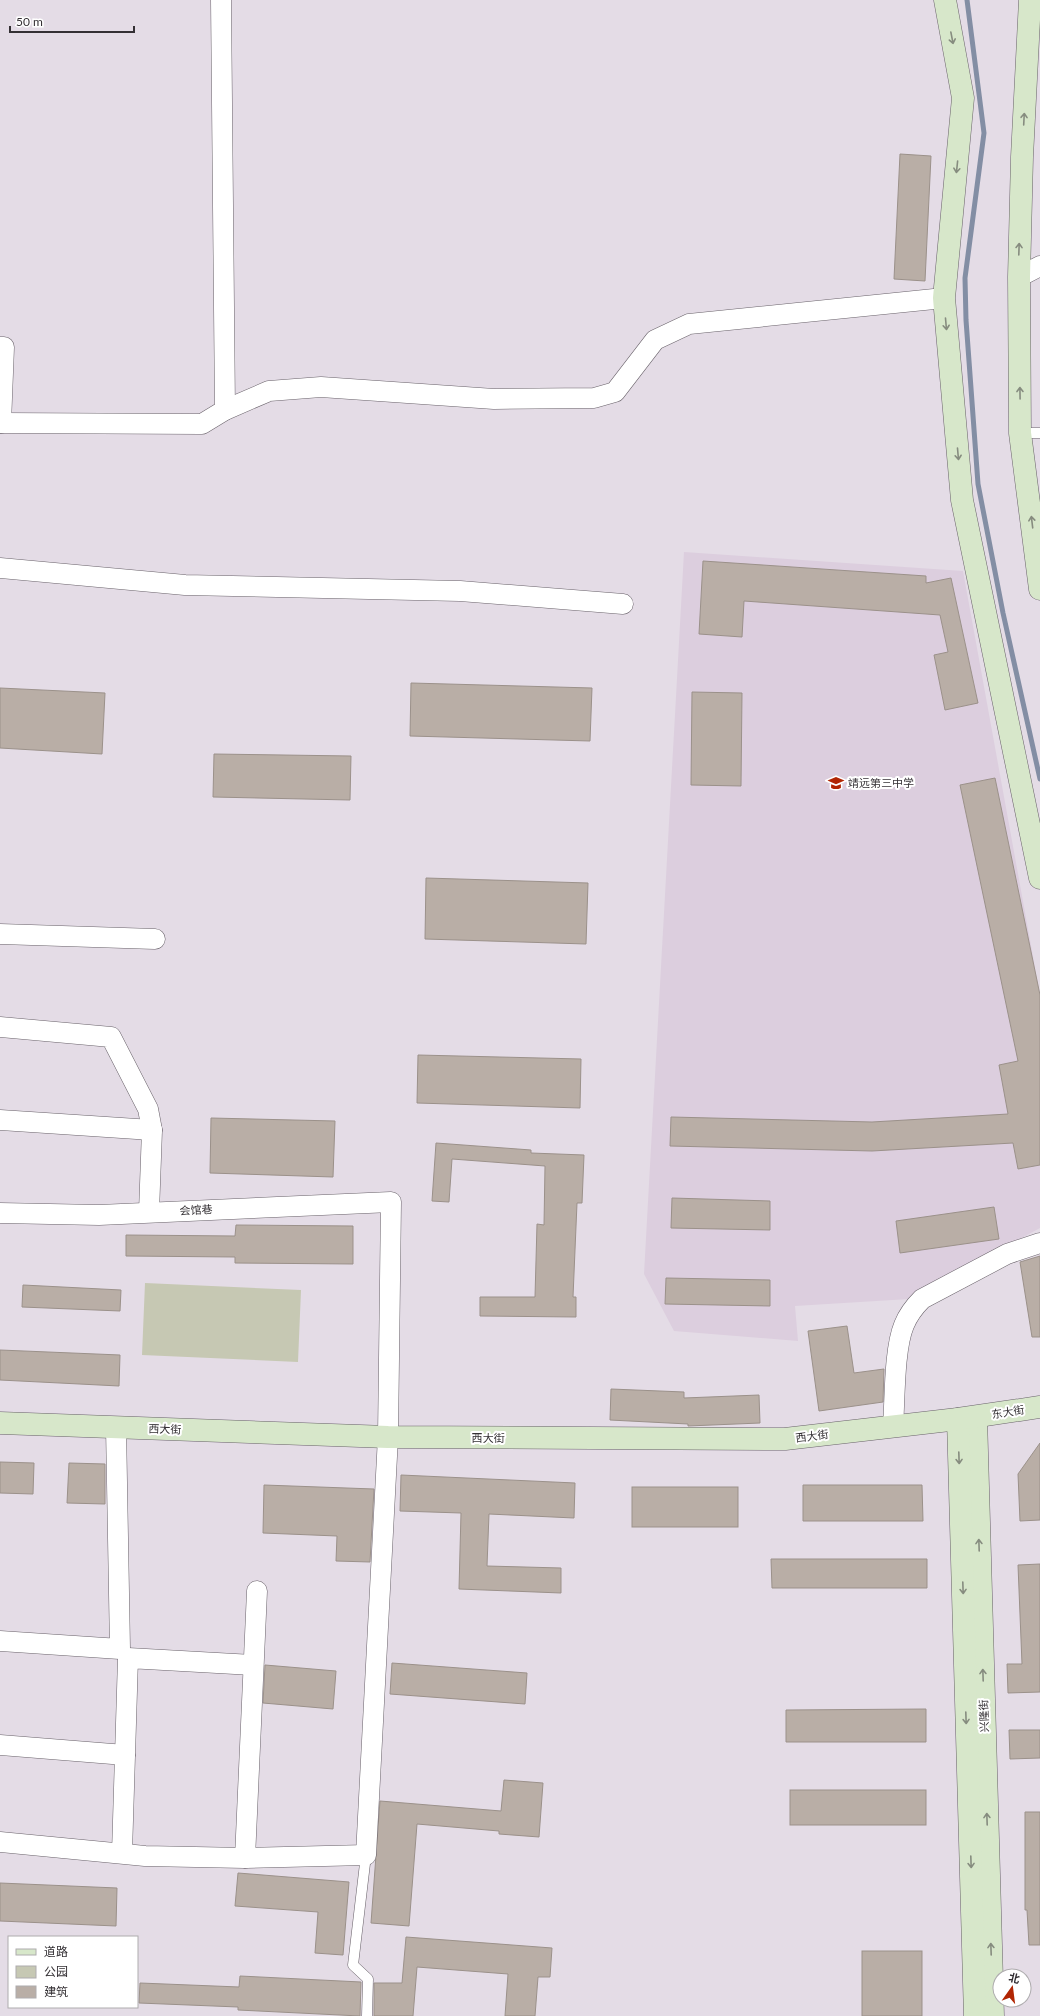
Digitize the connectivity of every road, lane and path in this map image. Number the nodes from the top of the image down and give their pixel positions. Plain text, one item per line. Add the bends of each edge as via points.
1 (221, 0) edge
2 (945, 0) edge
3 (1030, 0) edge
4 (1040, 266) edge
5 (1019, 277) junction
6 (944, 298) junction
7 (0, 347) edge
8 (225, 410) junction
9 (1, 423) edge
10 (1030, 433) edge
11 (0, 568) edge
12 (1040, 589) edge
13 (622, 604) dead end
14 (1040, 878) edge
15 (0, 934) edge
16 (155, 939) dead end
17 (0, 1027) edge
18 (0, 1120) edge
19 (152, 1130) junction
20 (149, 1212) junction
21 (0, 1213) edge
22 (1040, 1243) edge
23 (1040, 1407) edge
24 (967, 1418) junction
25 (0, 1423) edge
26 (116, 1427) junction
27 (893, 1427) junction
28 (388, 1437) junction
29 (257, 1591) dead end
30 (0, 1642) edge
31 (254, 1665) junction
32 (0, 1744) edge
33 (125, 1755) junction
34 (0, 1842) edge
35 (122, 1853) junction
36 (366, 1855) junction
37 (245, 1858) junction
38 (367, 2016) edge
39 (975, 2016) edge
40 (993, 2016) edge

1 - 8 street
2 -> 6 main road via 963,98
5 -> 3 main road
4 - 5 street
10 -> 5 main road
6 - 8 street via 689,324 655,340 615,392 594,398 494,399 321,387 269,391
6 -> 14 main road via 962,500
7 - 9 street via 4,347
8 - 9 street via 202,424
12 -> 10 main road
11 - 13 street via 185,584 460,591
15 - 16 street
17 - 19 street via 111,1037 148,1109
18 - 19 street
19 - 20 street
20 - 21 street, 会馆巷 via 99,1215
20 - 28 street, 会馆巷 via 391,1202
22 - 27 street via 1007,1254 922,1299 914,1307 900,1335
23 - 24 main road, 东大街
24 - 27 main road, 西大街
24 -> 39 main road, 兴隆街
40 -> 24 main road, 兴隆街
25 - 26 main road, 西大街
26 - 28 main road, 西大街
26 - 30 street via 120,1648
27 - 28 main road, 西大街 via 785,1439
28 - 36 street
29 - 31 street
31 - 33 street via 128,1658
31 - 37 street
32 - 33 street
33 - 35 street
34 - 35 street
35 - 37 street
36 - 37 street
36 - 38 lane via 353,1965 368,1979

